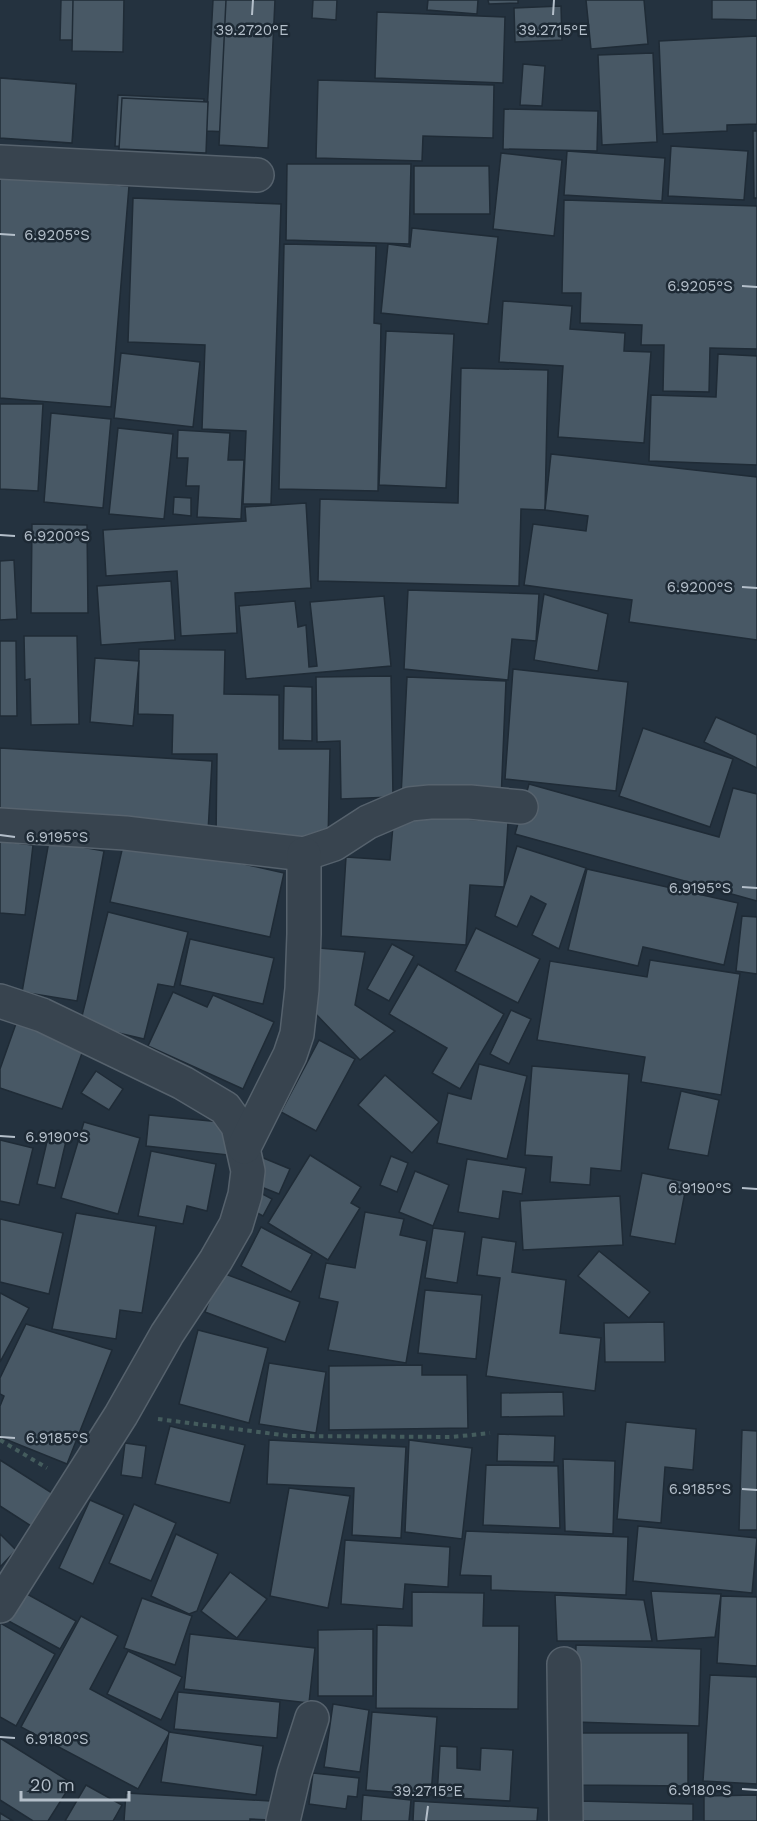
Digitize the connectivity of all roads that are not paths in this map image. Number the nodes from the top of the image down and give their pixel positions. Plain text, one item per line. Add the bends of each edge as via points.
1 (0, 162) edge
2 (257, 175) dead end
3 (521, 807) dead end
4 (0, 825) edge
5 (304, 854) junction
6 (0, 1000) edge
7 (244, 1147) junction
8 (0, 1606) edge
9 (564, 1664) dead end
10 (312, 1718) dead end
11 (284, 1821) edge
12 (566, 1821) edge

1 - 2 street
3 - 5 street via 470,802 410,804 368,822 334,844
4 - 5 street via 125,833
5 - 7 street via 303,967 297,1034
6 - 7 street via 52,1020 183,1083 225,1108 238,1126
7 - 8 street via 246,1195 236,1225
9 - 12 street
10 - 11 street

